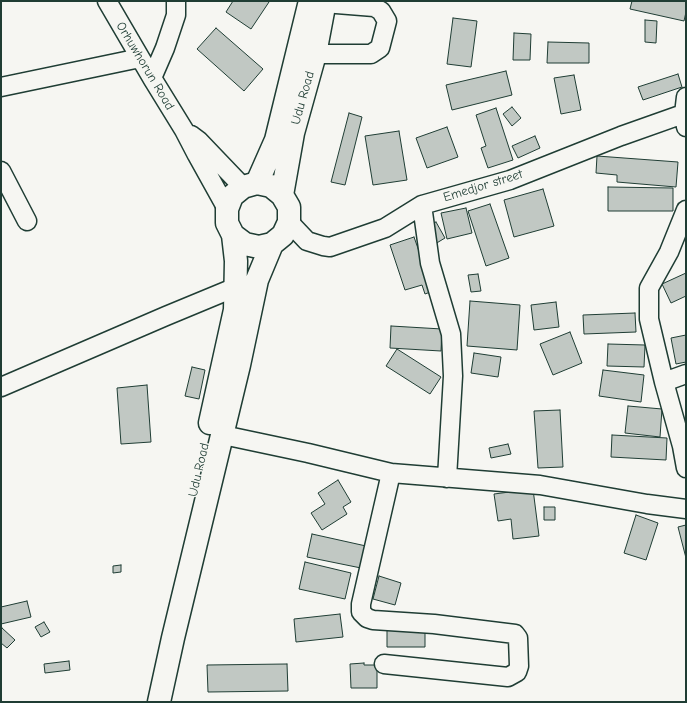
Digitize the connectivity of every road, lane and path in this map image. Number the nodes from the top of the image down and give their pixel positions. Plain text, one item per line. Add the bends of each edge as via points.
1 (107, 1) edge
2 (176, 1) edge
3 (320, 2) edge
4 (315, 54) junction
5 (140, 58) junction
6 (152, 78) junction
7 (1, 87) edge
8 (685, 113) edge
9 (184, 130) junction
10 (1, 171) edge
11 (250, 185) junction
12 (282, 195) junction
13 (422, 205) junction
14 (227, 209) junction
15 (686, 210) edge
16 (27, 221) dead end
17 (289, 222) junction
18 (233, 235) junction
19 (272, 244) junction
20 (236, 287) junction
21 (686, 374) edge
22 (664, 382) junction
23 (1, 387) edge
24 (223, 435) junction
25 (686, 468) edge
26 (391, 473) junction
27 (448, 478) junction
28 (686, 509) edge
29 (384, 664) dead end
30 (145, 702) edge
31 (159, 702) edge

1 - 5 street, Orhuwhorun Road
2 - 6 street via 176,15
3 - 4 main road, Udu Road
3 - 4 street via 374,7 381,11 387,20 380,48 371,54
3 - 11 main road, Udu Road via 276,140
4 - 12 main road, Udu Road via 293,133
5 - 6 street, Orhuwhorun Road
5 - 7 street
6 - 9 street, Orhuwhorun Road
8 - 13 street, Emedjor street via 510,180
9 - 11 street, Orhuwhorun Road
9 - 14 street, Orhuwhorun Road
10 - 16 street
11 - 12 main road via 271,186
11 - 14 main road via 232,196
12 - 17 main road via 289,207
13 - 17 street, Emedjor street via 385,228 330,246 307,242
13 - 27 street via 430,263 451,334 453,376
14 - 18 main road via 227,223
15 - 22 street via 649,288 648,319
17 - 19 main road via 283,235
18 - 19 main road via 245,244 258,247
18 - 20 main road, Udu Road
19 - 24 main road, Udu Road via 257,280
20 - 23 street
20 - 30 main road, Udu Road via 235,310
21 - 22 street
22 - 25 street
24 - 26 street
24 - 31 main road, Udu Road
26 - 27 street
26 - 29 street via 361,612 373,620 434,624 515,634 518,638 518,666 517,672 508,677
27 - 28 street via 540,485

